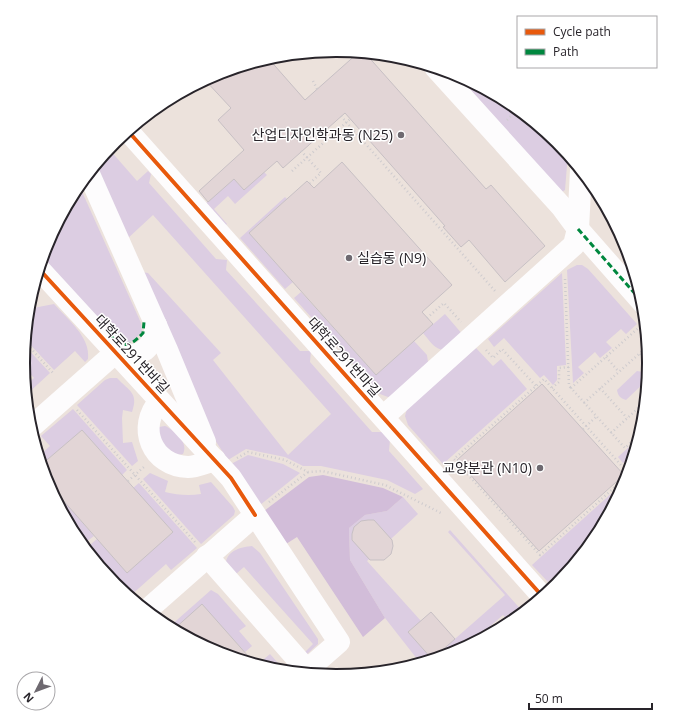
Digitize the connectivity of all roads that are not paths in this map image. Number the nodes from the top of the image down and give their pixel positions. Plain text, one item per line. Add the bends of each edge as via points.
1 (443, 76) edge
2 (132, 135) edge
3 (574, 170) edge
4 (91, 179) edge
5 (578, 229) junction
6 (43, 274) edge
7 (635, 294) edge
8 (156, 325) junction
9 (117, 355) junction
10 (160, 401) junction
11 (383, 417) junction
12 (36, 423) edge
13 (212, 457) junction
14 (261, 510) junction
15 (201, 550) junction
16 (540, 593) edge
17 (150, 607) edge
18 (306, 668) edge
19 (310, 668) edge

1 - 5 street via 561,206
2 - 11 street, 대학로291번마길
3 - 5 street
4 - 8 street, 대학로291번바길
5 - 7 street
5 - 11 street via 574,246
6 - 9 street, 대학로291번바길
8 - 9 street via 152,343 144,351 136,355
8 - 13 street, 대학로291번바길
9 - 10 street, 대학로291번바길
9 - 12 street
10 - 13 street, 대학로291번바길
10 - 13 street via 154,407 149,422 149,440 158,454 171,464 189,467
11 - 16 street, 대학로291번마길
13 - 14 street
14 - 15 street
14 - 19 street via 339,642
15 - 17 street
15 - 18 street

